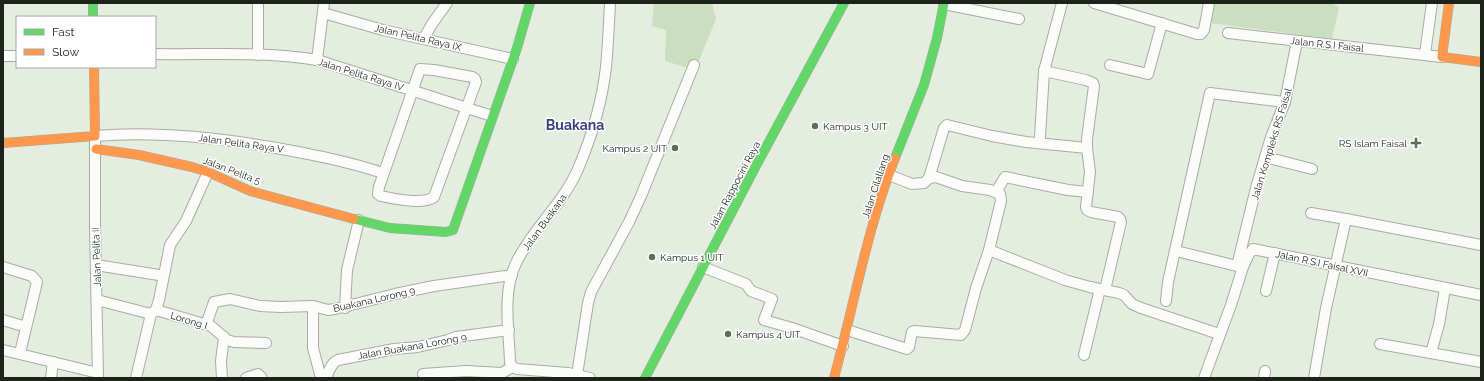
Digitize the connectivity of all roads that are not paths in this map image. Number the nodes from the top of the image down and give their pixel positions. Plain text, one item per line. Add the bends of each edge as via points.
1 (93, 3) edge
2 (258, 3) edge
3 (447, 3) edge
4 (530, 3) edge
5 (610, 3) edge
6 (844, 3) edge
7 (944, 3) edge
8 (1062, 3) edge
9 (1095, 3) edge
10 (1209, 3) edge
11 (1432, 3) edge
12 (1449, 4) edge
13 (324, 8) edge
14 (93, 16) edge
15 (1020, 19) dead end
16 (1162, 23) junction
17 (1228, 33) dead end
18 (424, 38) junction
19 (1297, 41) junction
20 (156, 54) edge
21 (1425, 54) junction
22 (258, 55) junction
23 (3, 56) edge
24 (16, 56) edge
25 (1442, 57) junction
26 (513, 59) junction
27 (317, 60) junction
28 (1481, 62) edge
29 (1110, 64) dead end
30 (694, 65) dead end
31 (94, 68) edge
32 (1044, 71) junction
33 (413, 90) junction
34 (1285, 102) junction
35 (466, 107) junction
36 (492, 116) junction
37 (96, 136) junction
38 (1040, 137) dead end
39 (3, 142) edge
40 (1087, 148) junction
41 (96, 149) junction
42 (1265, 157) junction
43 (1312, 169) dead end
44 (208, 172) junction
45 (383, 173) junction
46 (889, 175) junction
47 (929, 178) junction
48 (996, 192) junction
49 (1088, 192) junction
50 (1312, 213) dead end
51 (1346, 219) junction
52 (358, 220) junction
53 (1481, 245) edge
54 (989, 250) junction
55 (1176, 251) junction
56 (1274, 253) junction
57 (96, 265) junction
58 (1237, 266) junction
59 (1335, 266) junction
60 (3, 267) edge
61 (703, 268) junction
62 (159, 275) dead end
63 (512, 275) junction
64 (1445, 289) junction
65 (1102, 290) junction
66 (1266, 291) dead end
67 (1481, 295) edge
68 (97, 300) junction
69 (1166, 301) dead end
70 (313, 306) junction
71 (345, 308) junction
72 (154, 312) junction
73 (3, 320) edge
74 (1217, 322) dead end
75 (206, 325) junction
76 (26, 327) junction
77 (509, 330) junction
78 (847, 330) junction
79 (1219, 334) junction
80 (224, 337) junction
81 (266, 343) dead end
82 (1380, 344) dead end
83 (843, 346) junction
84 (3, 350) edge
85 (20, 353) junction
86 (1431, 353) junction
87 (1084, 355) dead end
88 (53, 362) junction
89 (1481, 362) edge
90 (512, 367) junction
91 (423, 374) dead end
92 (577, 374) junction
93 (98, 375) edge
94 (501, 375) edge
95 (51, 378) edge
96 (136, 378) edge
97 (222, 378) edge
98 (246, 378) edge
99 (262, 378) edge
100 (321, 378) edge
101 (326, 378) edge
102 (590, 378) edge
103 (645, 378) edge
104 (834, 378) edge
105 (1204, 378) edge
106 (1314, 378) edge

1 - 14 street
2 - 22 street
3 - 18 street
4 - 26 street
5 - 63 street, Jalan Buakana via 606,67 600,105 591,135 572,180 522,252
6 - 61 street, Jalan Rappocini Raya
7 - 15 street
7 - 46 street, Jalan Cilallang via 924,85
8 - 32 street
9 - 16 street
10 - 16 street via 1201,34
11 - 12 street
11 - 21 street
12 - 25 street
13 - 18 street, Jalan Pelita Raya IX via 383,30
13 - 27 street
16 - 29 street via 1148,74
17 - 19 street, Jalan R.S.I Faisal
18 - 26 street, Jalan Pelita Raya IX
19 - 21 street, Jalan R.S.I Faisal
19 - 34 street, Jalan Kompleks RS Faisal
20 - 22 street, Jalan Pelita Raya IV
21 - 25 street, Jalan R.S.I Faisal
22 - 27 street, Jalan Pelita Raya IV
23 - 24 street
25 - 28 street, Jalan R.S.I Faisal
26 - 36 street
27 - 33 street, Jalan Pelita Raya IV
30 - 92 street via 641,196 591,292
31 - 37 street
32 - 38 street
32 - 40 street via 1093,83
33 - 35 street, Jalan Pelita Raya IV
33 - 35 street via 420,69 472,77 476,82
33 - 45 street
34 - 42 street, Jalan Kompleks RS Faisal
34 - 55 street via 1210,93
35 - 36 street, Jalan Pelita Raya IV
35 - 45 street via 431,200 381,196 378,194
36 - 52 street, Jalan Pelita 5 via 455,226 450,232 390,228
37 - 39 street
37 - 41 street, Jalan Pelita II
37 - 45 street, Jalan Pelita Raya V via 140,134 216,138 320,156
40 - 47 street via 1026,142 947,125
40 - 49 street via 1090,172
41 - 44 street, Jalan Pelita 5 via 139,155
41 - 57 street, Jalan Pelita II
42 - 43 street
42 - 58 street, Jalan Kompleks RS Faisal
44 - 52 street, Jalan Pelita 5 via 250,191
44 - 72 street via 186,221 170,245
46 - 47 street via 912,184 924,183
46 - 78 street, Jalan Cilallang via 856,286
47 - 48 street via 936,177 962,186
48 - 49 street via 1005,177
48 - 54 street via 1000,194 1001,201
49 - 65 street via 1087,210 1118,217 1121,222
50 - 51 street
51 - 53 street
51 - 59 street
52 - 71 street via 347,270
54 - 65 street via 1065,280
54 - 78 street via 965,330 961,335 914,331 907,349
55 - 58 street
55 - 69 street
56 - 59 street, Jalan R.S.I Faisal XVII
56 - 66 street
56 - 79 street, Jalan R.S.I Faisal XVII via 1250,250
57 - 62 street
57 - 68 street, Jalan Pelita II
58 - 74 street, Jalan Kompleks RS Faisal
59 - 64 street, Jalan R.S.I Faisal XVII
59 - 106 street
60 - 76 street via 32,276 37,282
61 - 83 street via 746,284 751,291 772,300 764,320
61 - 103 street, Jalan Rappocini Raya
63 - 71 street, Buakana Lorong 9 via 428,287
63 - 77 street, Jalan Buakana
64 - 67 street, Jalan R.S.I Faisal XVII
64 - 86 street
65 - 79 street via 1124,295 1132,304 1141,308
65 - 87 street
68 - 72 street, Lorong I
68 - 93 street, Jalan Pelita II
70 - 71 street, Buakana Lorong 9 via 328,310
70 - 75 street, Buakana Lorong 9 via 273,307 230,299 222,300 214,302
70 - 100 street via 313,348
72 - 75 street, Lorong I
72 - 96 street
73 - 76 street
75 - 80 street, Lorong I
76 - 85 street
77 - 90 street, Jalan Buakana
77 - 101 street, Jalan Buakana Lorong 9 via 456,337 338,360 331,366
78 - 83 street, Jalan Cilallang
79 - 105 street
80 - 81 street, Lorong I via 234,342
80 - 97 street
82 - 86 street
83 - 104 street, Jalan Cilallang
84 - 85 street
85 - 88 street
86 - 89 street
88 - 93 street
88 - 95 street
90 - 92 street
90 - 94 street
91 - 94 street via 466,371
92 - 102 street
98 - 99 street via 258,374

